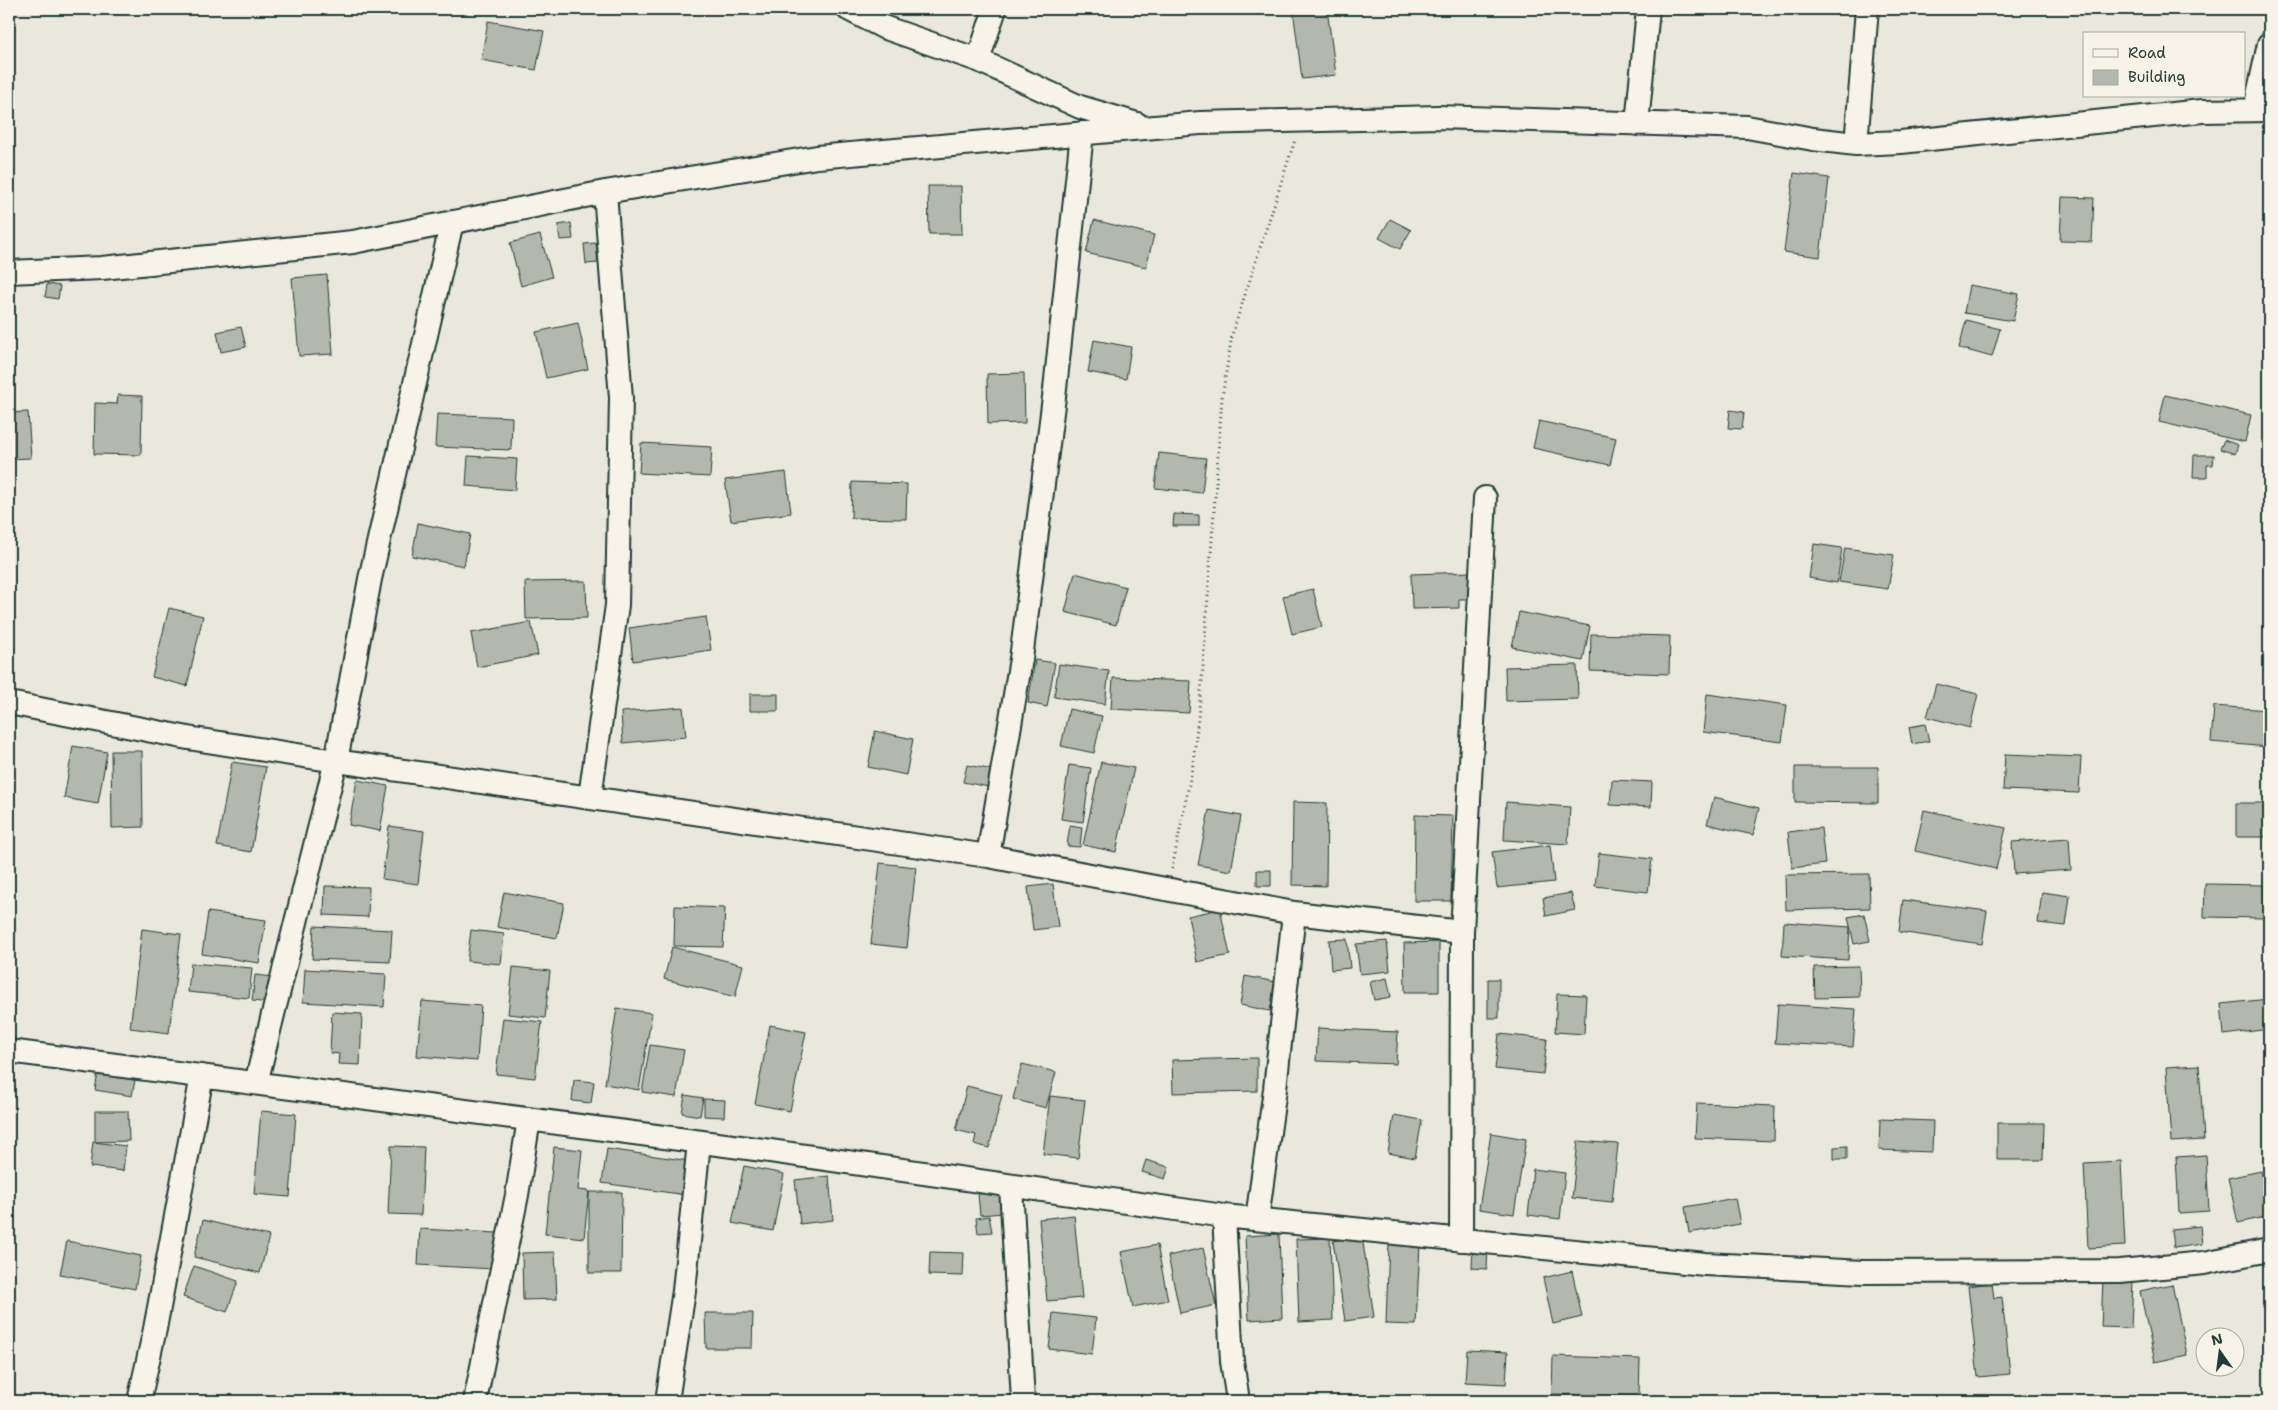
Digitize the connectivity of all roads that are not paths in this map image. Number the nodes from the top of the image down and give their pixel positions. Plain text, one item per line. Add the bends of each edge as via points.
1 (848, 9) edge
2 (995, 9) edge
3 (1648, 9) edge
4 (1867, 9) edge
5 (2269, 44) edge
6 (978, 60) junction
7 (2262, 109) edge
8 (1637, 124) junction
9 (1147, 127) junction
10 (1082, 133) junction
11 (1856, 144) junction
12 (605, 192) junction
13 (452, 222) junction
14 (9, 272) edge
15 (1485, 498) dead end
16 (9, 703) edge
17 (336, 762) junction
18 (590, 797) junction
19 (988, 856) junction
20 (1294, 913) junction
21 (1462, 932) junction
22 (9, 1051) edge
23 (202, 1076) junction
24 (256, 1083) junction
25 (529, 1119) junction
26 (699, 1142) junction
27 (1011, 1186) junction
28 (1224, 1216) junction
29 (1258, 1219) junction
30 (1461, 1240) junction
31 (2269, 1250) edge
32 (139, 1401) edge
33 (475, 1401) edge
34 (667, 1401) edge
35 (1023, 1401) edge
36 (1238, 1401) edge

1 - 6 street via 883,27
2 - 6 street
3 - 8 street
4 - 11 street
5 - 7 street
6 - 9 street via 1080,107
7 - 11 street via 2202,111
8 - 9 street via 1438,117 1200,122
8 - 11 street via 1747,127
9 - 10 street
10 - 12 street via 817,156
10 - 19 street via 1055,389 1028,601
12 - 13 street
12 - 18 street via 621,398 618,605
13 - 14 street via 352,242 102,268
13 - 17 street via 370,579
15 - 21 street
16 - 17 street via 188,738
17 - 18 street
17 - 24 street
18 - 19 street
19 - 20 street
20 - 21 street
20 - 29 street via 1276,1089
21 - 30 street
22 - 23 street
23 - 24 street
23 - 32 street
24 - 25 street
25 - 26 street
25 - 33 street via 517,1195
26 - 27 street
26 - 34 street via 684,1291
27 - 28 street
27 - 35 street
28 - 29 street
28 - 36 street via 1232,1361
29 - 30 street
30 - 31 street via 1705,1264 1864,1272 2120,1271 2204,1263

